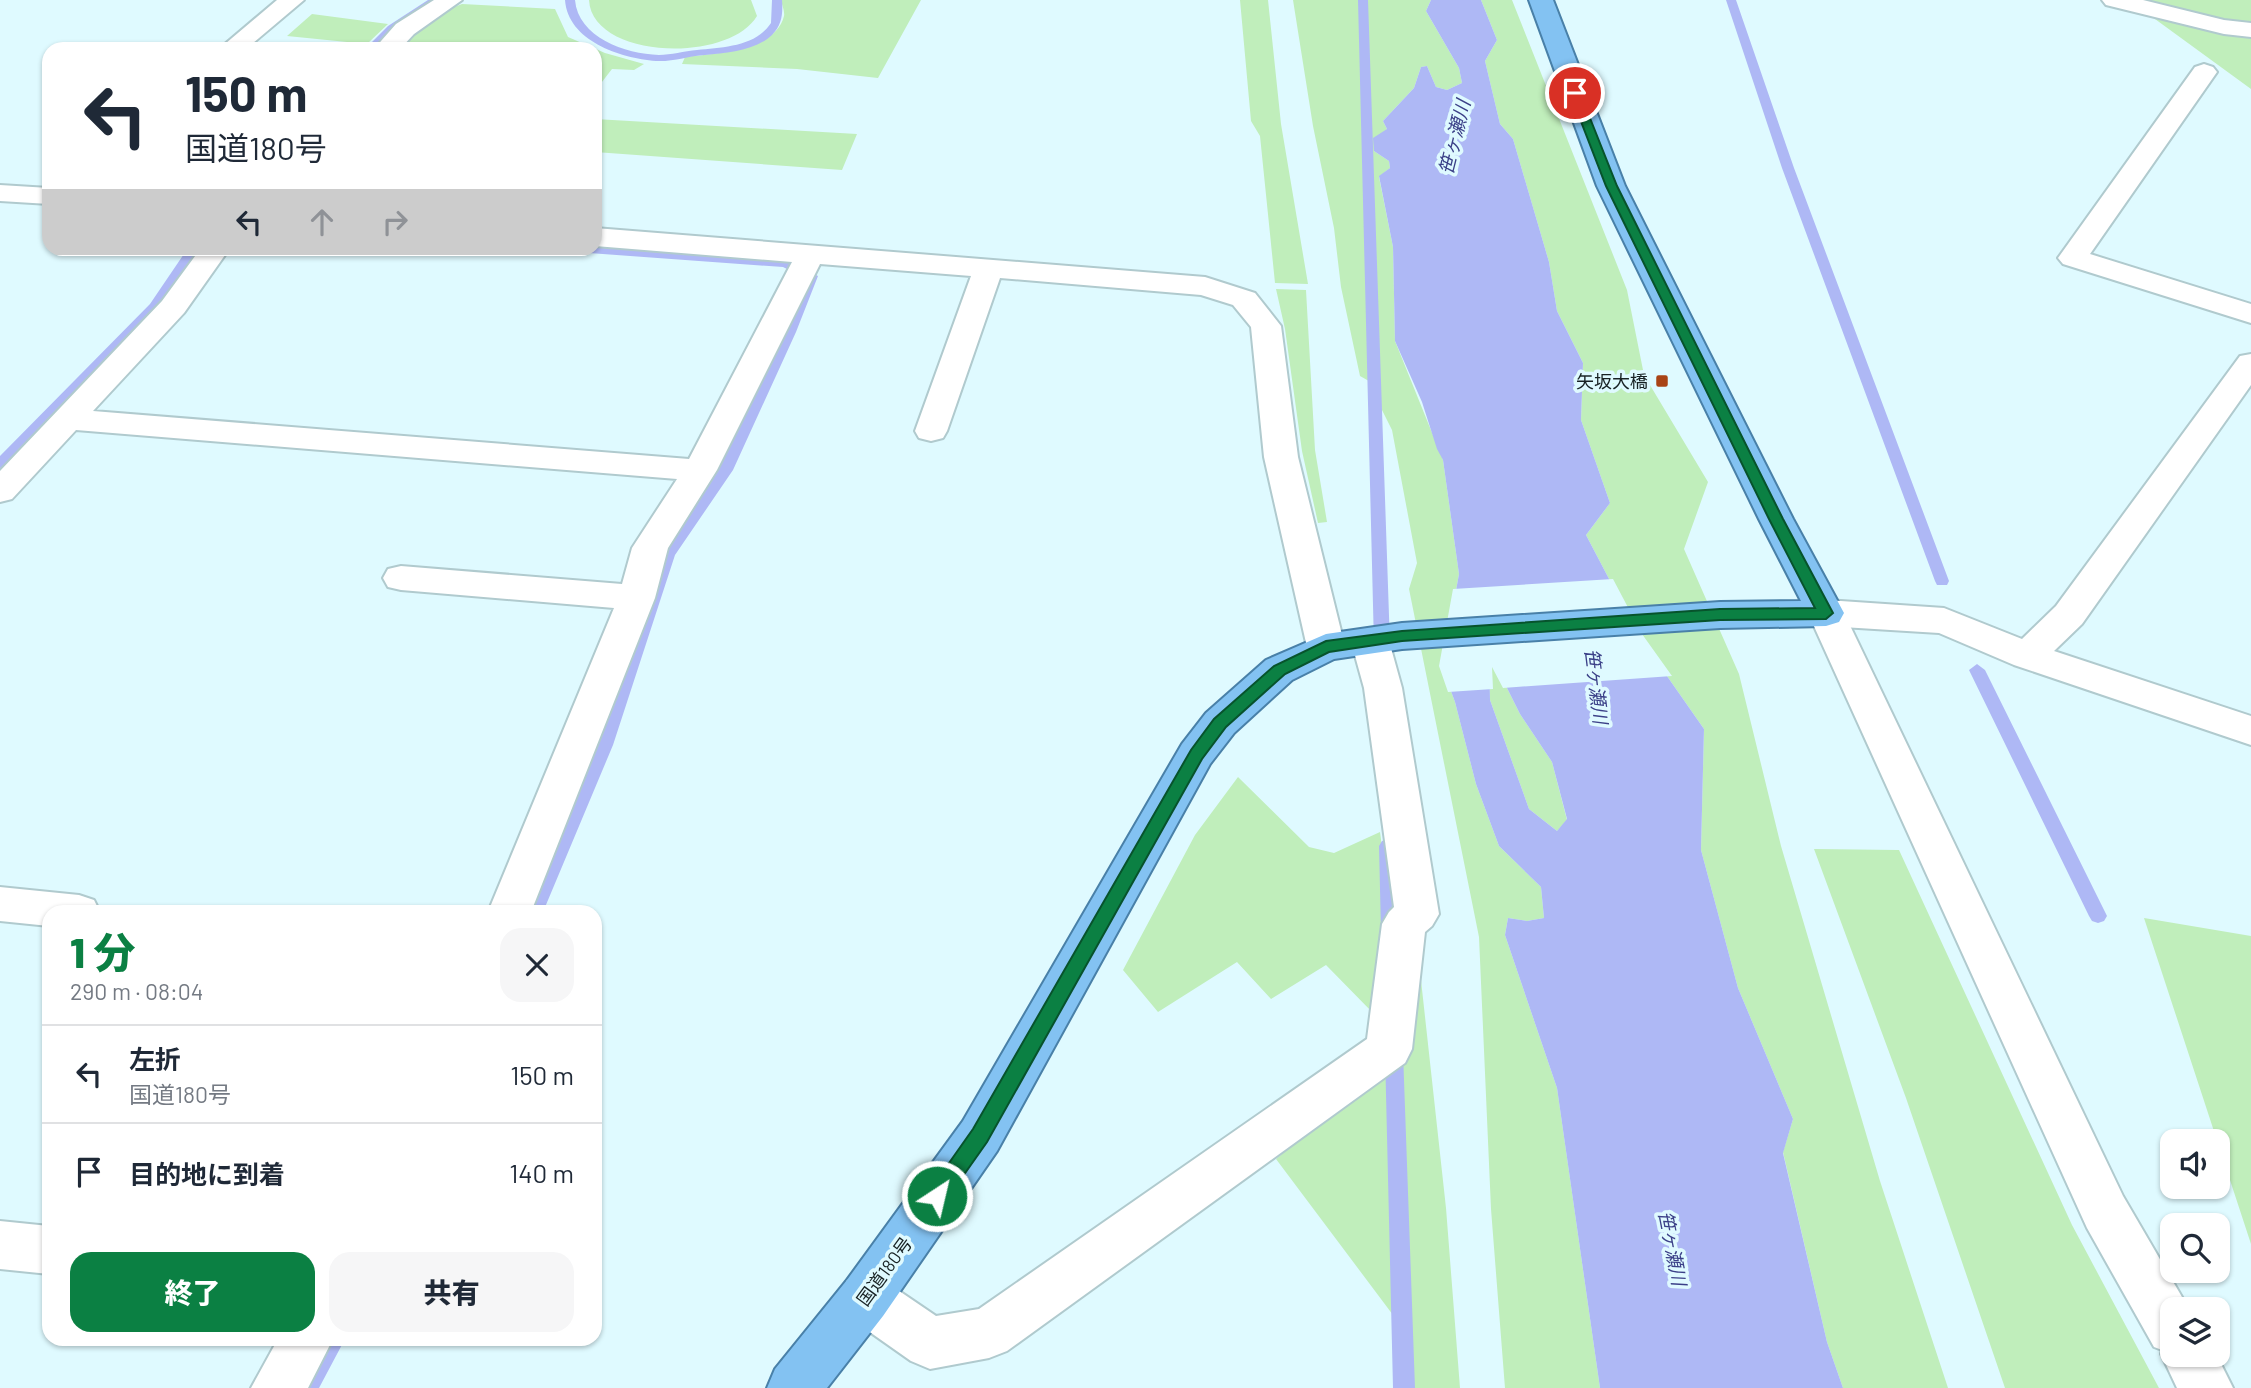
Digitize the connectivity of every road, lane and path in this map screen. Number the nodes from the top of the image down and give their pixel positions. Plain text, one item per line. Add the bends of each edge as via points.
1 (292, 0) edge
2 (450, 0) edge
3 (1541, 0) edge
4 (2114, 0) edge
5 (2251, 30) edge
6 (240, 42) edge
7 (393, 42) edge
8 (2204, 72) dead end
9 (0, 193) edge
10 (42, 195) edge
11 (602, 238) edge
12 (210, 256) edge
13 (806, 264) junction
14 (989, 267) junction
15 (2251, 314) edge
16 (2251, 363) edge
17 (69, 419) junction
18 (931, 431) dead end
19 (700, 470) junction
20 (0, 491) edge
21 (401, 578) dead end
22 (637, 598) junction
23 (1826, 613) junction
24 (1366, 641) junction
25 (2027, 656) junction
26 (2251, 731) edge
27 (0, 904) edge
28 (512, 905) edge
29 (42, 908) edge
30 (0, 1245) edge
31 (42, 1249) edge
32 (865, 1298) junction
33 (2160, 1308) edge
34 (303, 1346) edge
35 (2194, 1367) edge
36 (278, 1388) edge
37 (794, 1388) edge
38 (2206, 1388) edge

1 - 6 street
2 - 7 street
3 - 23 highway via 1611,186
4 - 5 street
8 - 15 street via 2073,258
9 - 10 street
11 - 13 street
12 - 17 street via 173,307
13 - 14 street
13 - 19 street
14 - 18 street
14 - 24 street via 1205,286 1244,299 1266,326 1280,457
16 - 25 street via 2069,615
17 - 19 street
17 - 20 street
19 - 22 street via 650,548
21 - 22 street
22 - 28 street
23 - 24 highway, 国道180号 via 1720,615
23 - 25 street via 1944,621
23 - 33 street via 2105,1212
24 - 32 highway, 国道180号 via 1279,670 1220,723 1196,754 980,1136
24 - 32 street via 1383,688 1417,914 1404,923 1389,1049 989,1333 930,1343
25 - 26 street
27 - 29 street
30 - 31 street
32 - 37 highway, 国道180号
34 - 36 street
35 - 38 street

